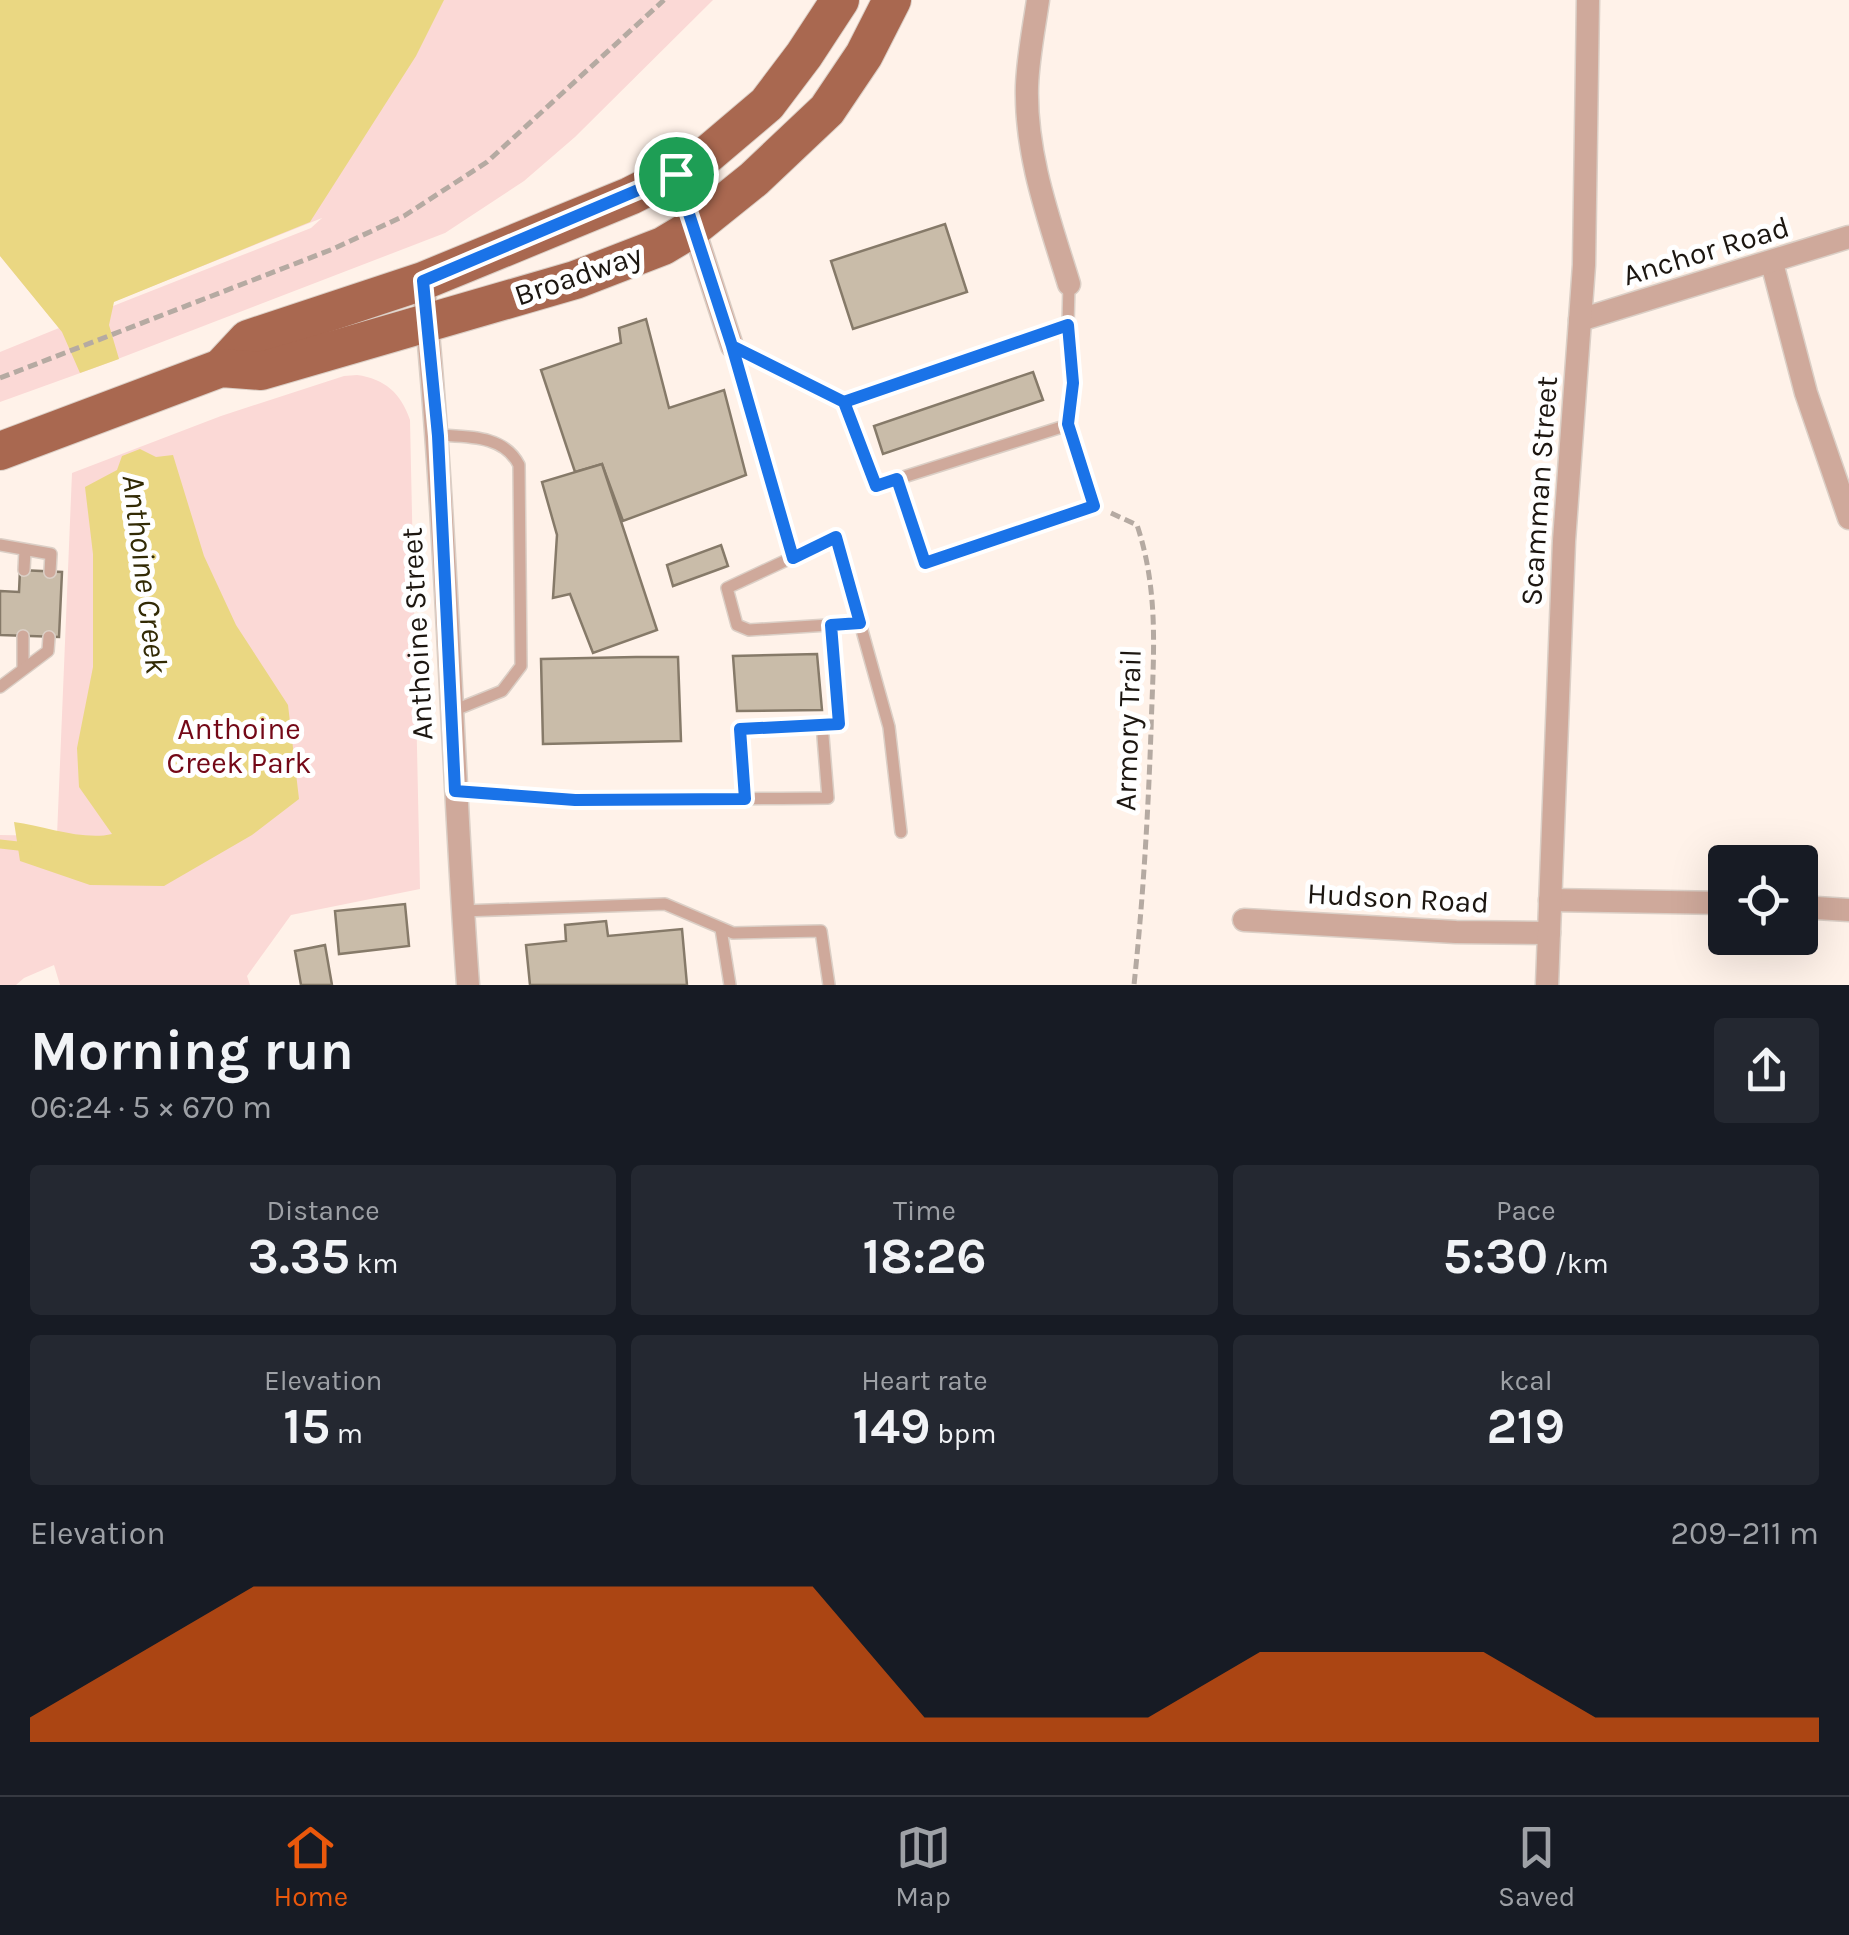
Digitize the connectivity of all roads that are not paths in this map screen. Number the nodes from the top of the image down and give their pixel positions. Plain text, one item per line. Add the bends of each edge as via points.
1 (805, 0) edge
2 (840, 0) edge
3 (892, 0) edge
4 (1038, 0) edge
5 (1588, 0) edge
6 (804, 55) junction
7 (676, 174) junction
8 (693, 228) junction
9 (1849, 237) edge
10 (1772, 263) junction
11 (423, 281) junction
12 (1069, 284) joint
13 (1580, 320) junction
14 (428, 323) junction
15 (1068, 325) junction
16 (732, 346) junction
17 (221, 368) junction
18 (844, 402) junction
19 (1068, 424) junction
20 (438, 436) junction
21 (0, 452) edge
22 (897, 479) junction
23 (1849, 518) edge
24 (0, 545) edge
25 (24, 550) junction
26 (793, 558) junction
27 (24, 570) dead end
28 (50, 572) dead end
29 (860, 623) junction
30 (831, 625) junction
31 (22, 636) dead end
32 (48, 636) dead end
33 (23, 668) junction
34 (0, 687) edge
35 (450, 712) junction
36 (822, 724) junction
37 (455, 791) junction
38 (745, 799) junction
39 (901, 832) dead end
40 (1550, 900) junction
41 (1708, 903) edge
42 (1818, 908) edge
43 (462, 910) junction
44 (1849, 910) edge
45 (1244, 920) dead end
46 (721, 929) junction
47 (1550, 933) junction
48 (468, 985) edge
49 (730, 985) edge
50 (829, 985) edge
51 (1547, 985) edge

1 - 6 main road
2 - 6 main road, Broadway
3 - 8 main road, Broadway via 827,110
4 - 12 street via 1029,123 1035,176
5 - 13 street, Scamman Street
6 - 7 main road, Broadway via 767,104
7 - 8 street
7 - 11 main road, Broadway
8 - 14 main road, Broadway via 574,280
8 - 16 street
9 - 10 street, Anchor Road
10 - 13 street, Anchor Road
10 - 23 street via 1806,393
11 - 14 street, Anthoine Street
11 - 17 main road, Broadway via 248,339
12 - 15 lane
13 - 40 street, Scamman Street
14 - 17 main road, Broadway via 261,371
14 - 20 street, Anthoine Street
15 - 18 lane
15 - 19 lane
16 - 18 lane
16 - 26 lane
17 - 21 main road, Broadway
18 - 22 lane via 876,486
19 - 22 lane
19 - 22 lane via 1094,506 925,563
20 - 35 street, Anthoine Street
20 - 35 lane via 496,443 520,465 522,666 502,691
24 - 25 lane
25 - 27 lane
25 - 28 lane via 51,554
26 - 29 lane via 836,537
26 - 30 lane via 727,588 737,625
29 - 30 lane
29 - 39 lane via 889,727
30 - 36 lane via 839,724
31 - 33 lane
32 - 33 lane via 48,650
33 - 34 lane
35 - 37 street, Anthoine Street
36 - 38 lane via 740,729
36 - 38 lane via 828,798
37 - 38 lane via 575,800
37 - 43 street, Anthoine Street
40 - 41 street
40 - 47 street, Scamman Street
42 - 44 street
43 - 46 lane via 666,904
43 - 48 street, Anthoine Street
45 - 47 street, Hudson Road
46 - 49 lane
46 - 50 lane via 821,931
47 - 51 street, Scamman Street

